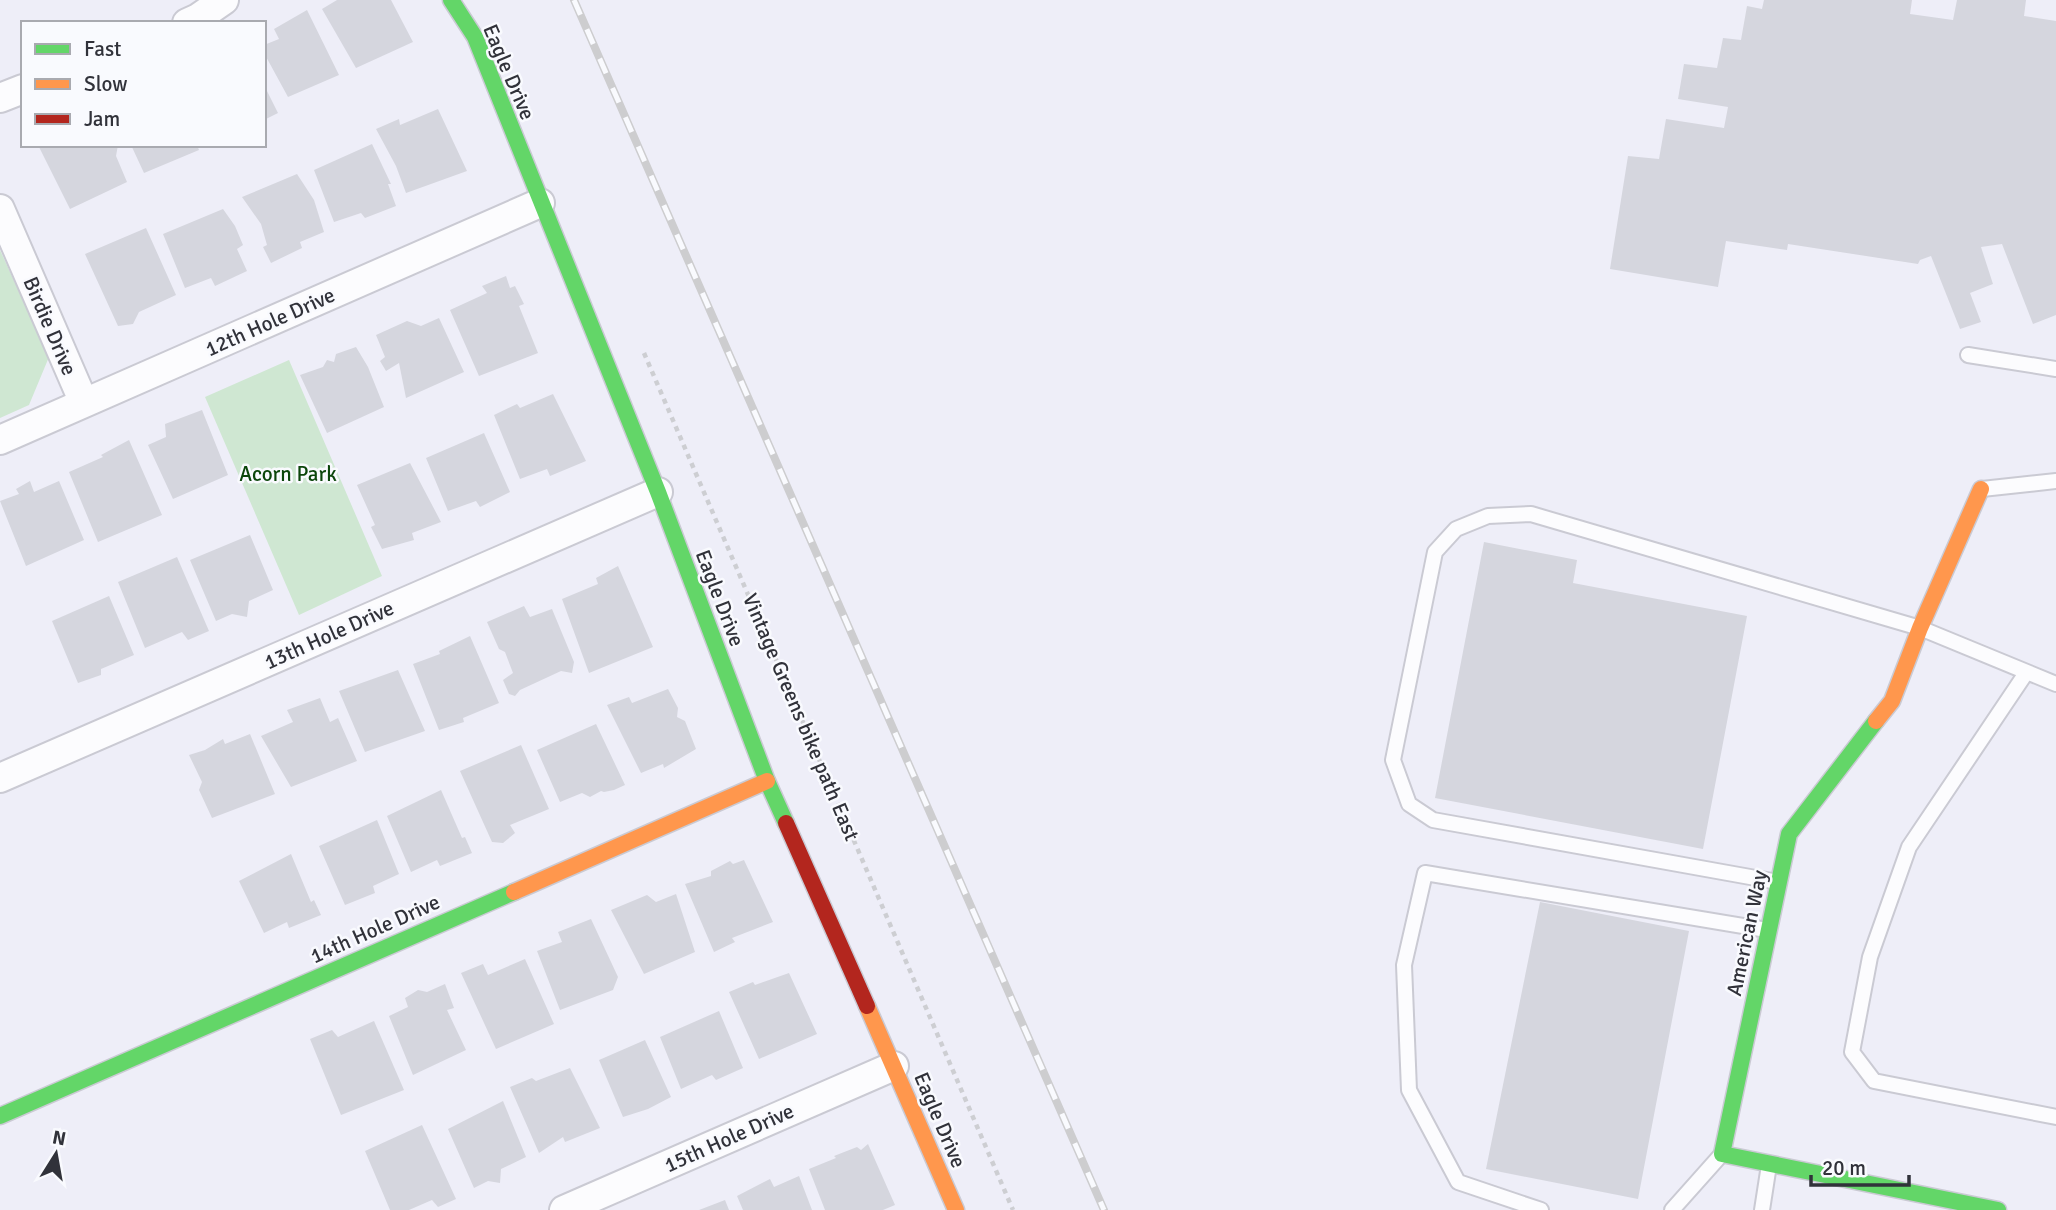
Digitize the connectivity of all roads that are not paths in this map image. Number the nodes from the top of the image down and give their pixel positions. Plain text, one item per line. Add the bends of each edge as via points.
1 (224, 0) edge
2 (452, 0) edge
3 (191, 21) edge
4 (21, 90) edge
5 (0, 98) edge
6 (540, 204) junction
7 (0, 209) edge
8 (1968, 355) dead end
9 (2056, 369) edge
10 (84, 403) junction
11 (0, 440) edge
12 (2056, 481) edge
13 (1981, 489) joint
14 (658, 492) junction
15 (1920, 628) junction
16 (2026, 673) junction
17 (2056, 684) edge
18 (0, 778) edge
19 (767, 781) junction
20 (1779, 882) junction
21 (1769, 931) junction
22 (894, 1066) junction
23 (0, 1116) edge
24 (2056, 1118) edge
25 (1722, 1154) junction
26 (1769, 1164) junction
27 (1967, 1207) edge
28 (564, 1210) edge
29 (956, 1210) edge
30 (1541, 1210) edge
31 (1672, 1210) edge
32 (1762, 1210) edge
33 (1998, 1210) edge

1 - 3 street
2 - 6 street, Eagle Drive via 475,37
4 - 5 street
6 - 10 street, 12th Hole Drive
6 - 14 street, Eagle Drive
7 - 10 street, Birdie Drive
8 - 9 lane
10 - 11 street, 12th Hole Drive
12 - 13 lane
13 - 15 street, American Way
14 - 18 street, 13th Hole Drive
14 - 19 street, Eagle Drive
15 - 16 lane
15 - 20 street, American Way via 1892,701 1789,834
15 - 20 lane via 1531,514 1489,516 1456,529 1435,552 1393,760 1409,804 1433,820
16 - 17 lane
16 - 24 lane via 1909,847 1870,957 1852,1052 1874,1081
19 - 22 street, Eagle Drive
19 - 23 street, 14th Hole Drive
20 - 21 street, American Way
21 - 25 street, American Way
21 - 30 lane via 1425,873 1404,965 1409,1090 1458,1182
22 - 28 street, 15th Hole Drive
22 - 29 street, Eagle Drive
25 - 26 street
25 - 31 lane
26 - 27 street
26 - 32 lane
27 - 33 street

